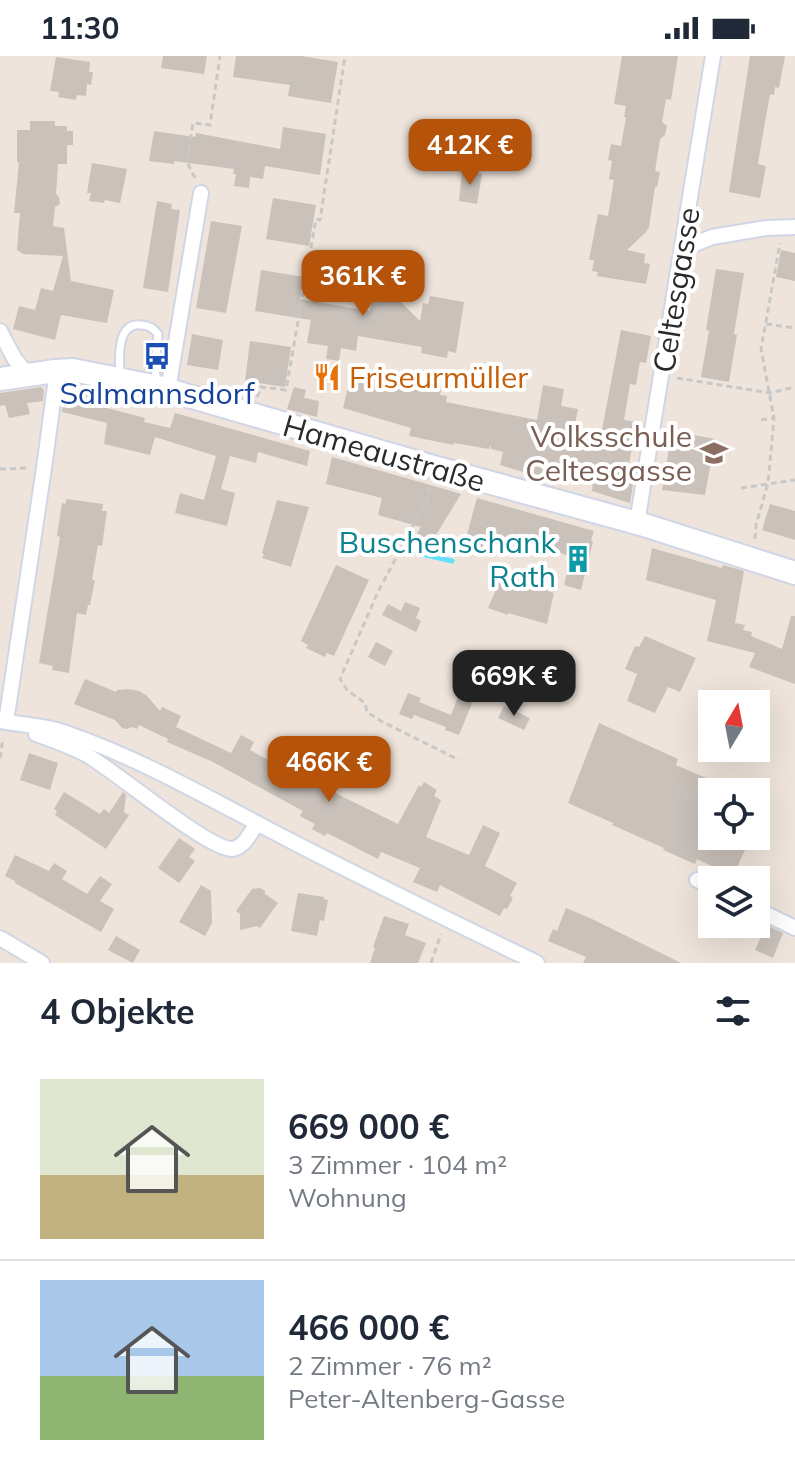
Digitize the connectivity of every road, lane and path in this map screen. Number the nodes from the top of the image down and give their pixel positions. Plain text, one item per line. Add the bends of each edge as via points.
1 (220, 56) edge
2 (345, 56) edge
3 (713, 56) edge
4 (201, 193) joint
5 (789, 227) edge
6 (683, 249) junction
7 (766, 324) junction
8 (795, 328) edge
9 (0, 331) edge
10 (55, 371) junction
11 (28, 375) junction
12 (662, 376) junction
13 (120, 378) junction
14 (0, 379) edge
15 (795, 387) edge
16 (163, 389) junction
17 (770, 393) junction
18 (250, 415) junction
19 (774, 418) junction
20 (761, 420) dead end
21 (44, 468) junction
22 (437, 468) junction
23 (0, 469) edge
24 (795, 480) edge
25 (768, 483) junction
26 (741, 488) dead end
27 (637, 523) junction
28 (749, 558) junction
29 (795, 573) edge
30 (3, 722) edge
31 (0, 758) edge
32 (459, 760) dead end
33 (257, 823) junction
34 (770, 916) edge
35 (447, 919) junction
36 (795, 928) edge
37 (0, 938) edge
38 (42, 963) edge
39 (431, 963) edge
40 (537, 963) edge

1 - 4 path via 210,125 193,123 187,162
2 - 18 path via 286,390 261,387
3 - 6 street, Celtesgasse
4 - 16 street
5 - 6 street via 712,237
5 - 7 path
6 - 12 street, Celtesgasse
7 - 8 path
7 - 17 path via 761,349
9 - 11 street
10 - 11 main road, Hameaustraße
10 - 13 main road, Hameaustraße
10 - 21 street
11 - 14 main road, Hameaustraße
12 - 17 path
12 - 27 street, Celtesgasse
13 - 16 main road, Hameaustraße
13 - 16 lane via 126,330 145,325 158,334 155,367
15 - 17 path
16 - 18 main road, Hameaustraße
17 - 19 path
18 - 22 main road, Hameaustraße
19 - 20 path
19 - 25 path
21 - 23 path
21 - 30 street
22 - 27 main road, Hameaustraße
22 - 32 path via 340,679 365,703 367,712
24 - 25 path
25 - 26 path
25 - 28 path
27 - 28 main road, Hameaustraße
28 - 29 main road, Hameaustraße
30 - 31 path
30 - 33 street via 63,731
30 - 33 street via 89,756 222,847 241,846
33 - 35 street
34 - 36 street
35 - 39 path
35 - 40 street
37 - 38 street

